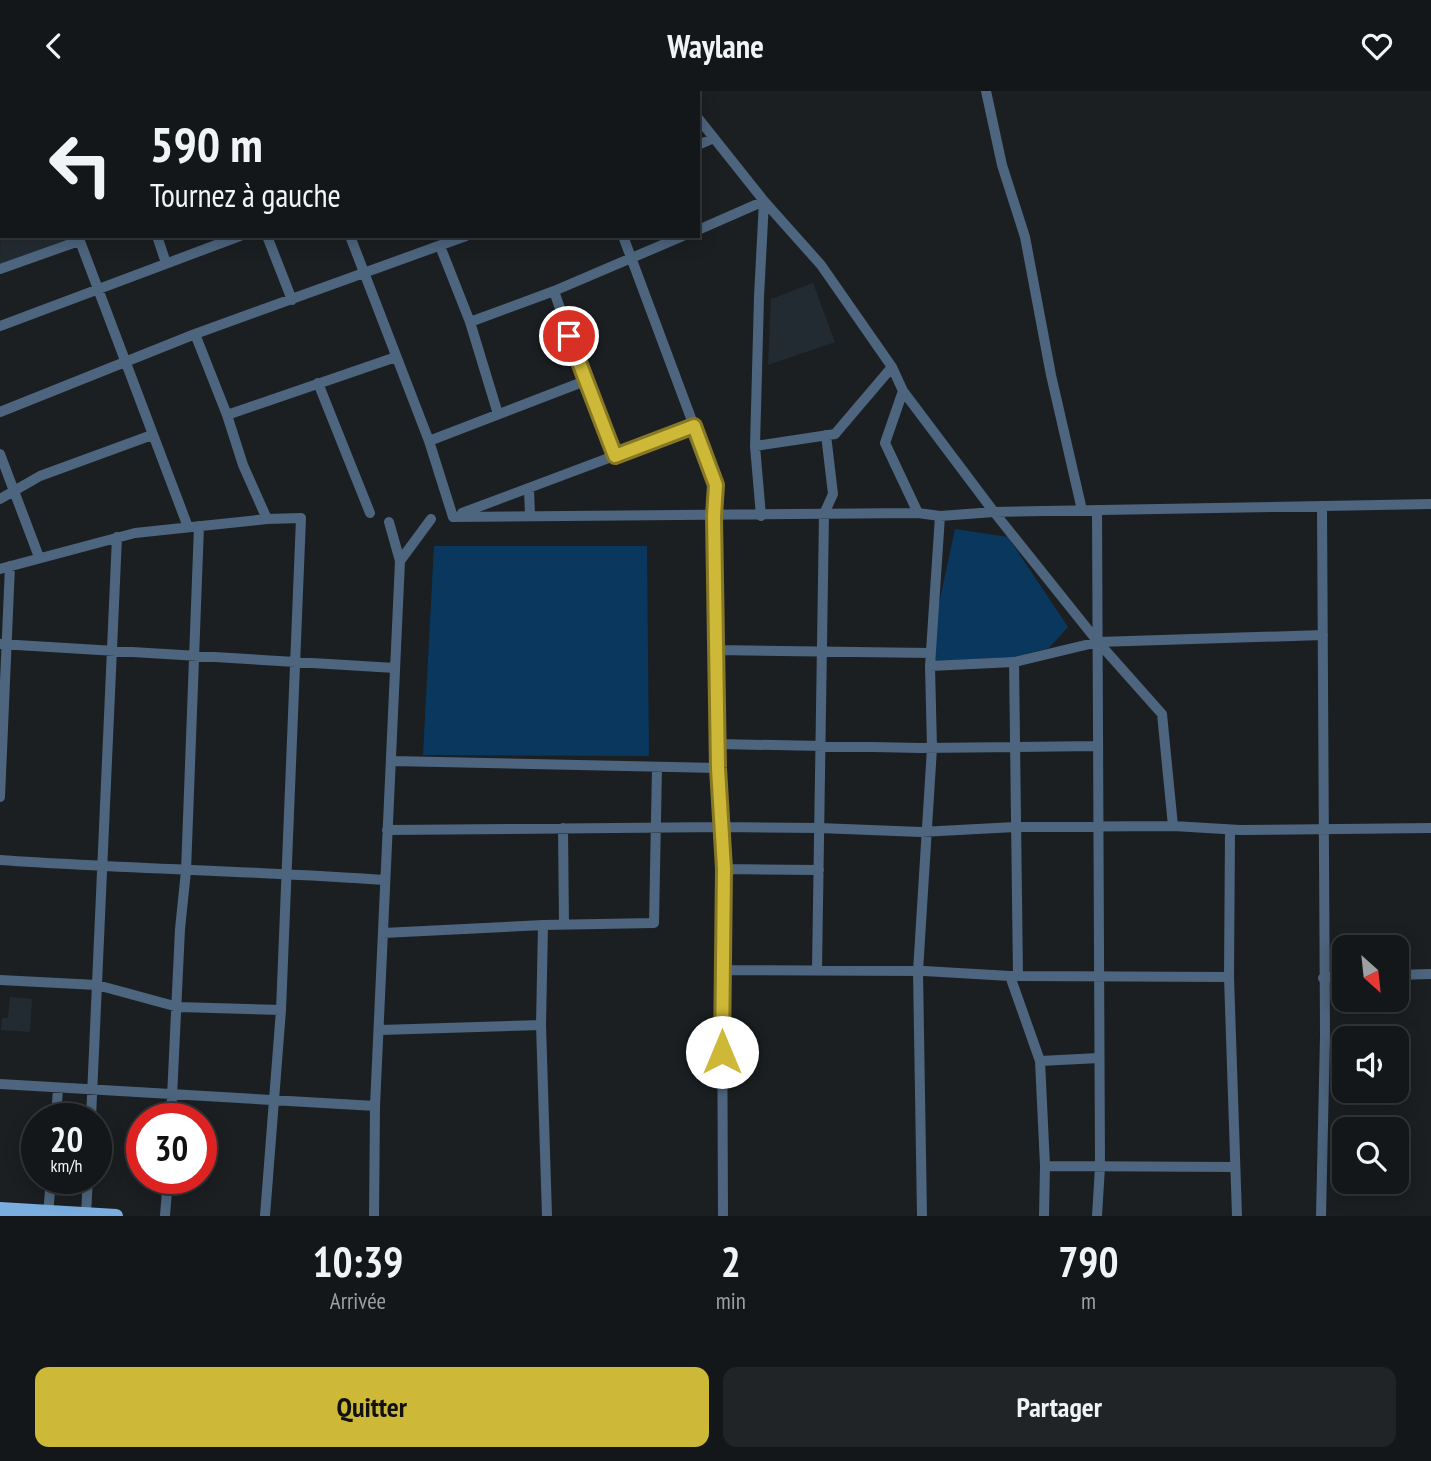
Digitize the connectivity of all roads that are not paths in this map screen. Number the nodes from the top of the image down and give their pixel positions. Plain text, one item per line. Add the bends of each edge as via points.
1 (986, 91) edge
2 (700, 120) edge
3 (715, 138) junction
4 (700, 144) edge
5 (764, 201) junction
6 (700, 229) edge
7 (157, 238) edge
8 (235, 238) edge
9 (268, 238) edge
10 (351, 238) edge
11 (461, 238) edge
12 (624, 238) edge
13 (678, 238) edge
14 (78, 239) edge
15 (440, 246) junction
16 (632, 258) junction
17 (166, 264) junction
18 (0, 269) edge
19 (364, 274) junction
20 (98, 291) junction
21 (554, 291) junction
22 (292, 300) junction
23 (470, 322) junction
24 (0, 326) edge
25 (195, 334) junction
26 (396, 357) junction
27 (125, 363) junction
28 (892, 367) junction
29 (585, 381) junction
30 (318, 383) junction
31 (903, 391) junction
32 (0, 412) edge
33 (498, 414) junction
34 (227, 415) junction
35 (694, 426) junction
36 (152, 435) junction
37 (826, 435) junction
38 (429, 441) junction
39 (755, 446) junction
40 (0, 454) edge
41 (615, 456) junction
42 (529, 489) junction
43 (13, 492) junction
44 (0, 499) edge
45 (1431, 504) edge
46 (1322, 506) junction
47 (1083, 510) junction
48 (1097, 510) junction
49 (994, 512) junction
50 (370, 513) dead end
51 (918, 513) junction
52 (824, 514) junction
53 (530, 515) junction
54 (714, 516) junction
55 (761, 516) junction
56 (940, 516) junction
57 (453, 517) junction
58 (267, 519) junction
59 (431, 519) dead end
60 (389, 522) dead end
61 (194, 526) junction
62 (117, 537) junction
63 (39, 557) junction
64 (400, 561) junction
65 (5, 567) edge
66 (1323, 635) junction
67 (1098, 642) junction
68 (3, 645) edge
69 (112, 650) junction
70 (716, 650) junction
71 (822, 650) junction
72 (931, 653) junction
73 (193, 655) junction
74 (296, 661) junction
75 (1014, 662) junction
76 (930, 666) junction
77 (395, 668) junction
78 (2, 719) edge
79 (718, 744) junction
80 (821, 745) junction
81 (1014, 746) junction
82 (1098, 746) junction
83 (932, 748) junction
84 (392, 761) junction
85 (657, 767) junction
86 (718, 768) junction
87 (0, 791) edge
88 (0, 797) edge
89 (1173, 826) junction
90 (656, 827) junction
91 (723, 827) junction
92 (1015, 827) junction
93 (1097, 827) junction
94 (563, 828) junction
95 (820, 828) junction
96 (1431, 828) edge
97 (387, 830) junction
98 (1230, 830) junction
99 (1323, 830) junction
100 (925, 832) junction
101 (0, 860) edge
102 (103, 867) junction
103 (724, 869) junction
104 (819, 870) junction
105 (186, 871) junction
106 (287, 873) junction
107 (385, 880) junction
108 (543, 925) junction
109 (564, 925) junction
110 (383, 933) junction
111 (722, 970) junction
112 (817, 970) junction
113 (918, 971) junction
114 (1431, 974) edge
115 (1409, 975) edge
116 (1014, 976) junction
117 (1099, 976) junction
118 (1229, 977) junction
119 (1323, 978) junction
120 (1332, 978) edge
121 (0, 980) edge
122 (97, 985) junction
123 (178, 1007) junction
124 (281, 1010) junction
125 (541, 1025) junction
126 (380, 1030) junction
127 (1099, 1058) junction
128 (1040, 1061) junction
129 (0, 1084) edge
130 (58, 1089) junction
131 (92, 1089) junction
132 (173, 1094) junction
133 (273, 1100) junction
134 (57, 1103) edge
135 (92, 1103) edge
136 (172, 1103) edge
137 (375, 1106) junction
138 (1045, 1166) junction
139 (1100, 1167) junction
140 (1234, 1167) junction
141 (50, 1194) edge
142 (87, 1194) edge
143 (167, 1194) edge
144 (0, 1209) edge
145 (48, 1214) edge
146 (86, 1215) edge
147 (116, 1216) edge
148 (165, 1216) edge
149 (265, 1216) edge
150 (374, 1216) edge
151 (547, 1216) edge
152 (723, 1216) edge
153 (922, 1216) edge
154 (1044, 1216) edge
155 (1097, 1216) edge
156 (1237, 1216) edge
157 (1321, 1216) edge

1 - 47 street via 1002,165 1026,237 1051,375
2 - 3 street
3 - 4 street
3 - 5 street
5 - 6 street
5 - 28 street via 821,265
5 - 39 street
7 - 17 street
8 - 17 street
9 - 22 street
10 - 19 street
11 - 15 street
12 - 16 street
13 - 16 street
14 - 18 street
14 - 20 street
15 - 19 street
15 - 23 street
16 - 21 street
16 - 35 street
17 - 20 street
19 - 22 street
19 - 26 street
20 - 24 street
20 - 27 street
21 - 23 street
21 - 29 street
22 - 25 street
23 - 33 street
25 - 27 street
25 - 34 street
26 - 30 street
26 - 38 street
27 - 32 street
27 - 36 street
28 - 31 street
28 - 37 street via 835,434
29 - 33 street
29 - 41 street
30 - 34 street
30 - 50 street
31 - 49 street
31 - 51 street via 886,443
33 - 38 street
34 - 58 street
35 - 41 street
35 - 54 street via 716,485
36 - 43 street via 40,477
36 - 61 street
37 - 39 street
37 - 52 street via 833,494
38 - 57 street
39 - 55 street
40 - 43 street
41 - 42 street
42 - 53 street
42 - 57 street
43 - 44 street
43 - 63 street
45 - 46 street
46 - 48 street
46 - 66 street
47 - 48 street
47 - 49 street
48 - 67 street
49 - 56 street
49 - 67 street
51 - 52 street
51 - 56 street
52 - 55 street
52 - 71 street
53 - 54 street
53 - 57 street
54 - 55 street
54 - 70 street
56 - 72 street
58 - 61 street
58 - 74 street via 301,517
59 - 64 street
60 - 64 street
61 - 62 street
61 - 73 street
62 - 63 street
62 - 69 street
63 - 65 street
64 - 77 street
65 - 68 street
66 - 67 street
66 - 99 street
67 - 75 street
67 - 82 street
67 - 89 street via 1162,714
68 - 69 street
68 - 78 street
69 - 73 street
69 - 102 street
70 - 71 street
70 - 79 street
71 - 72 street
71 - 80 street
72 - 76 street
73 - 74 street
73 - 105 street
74 - 77 street
74 - 106 street
75 - 76 street
75 - 81 street
76 - 83 street
77 - 84 street
78 - 87 street
79 - 80 street
79 - 86 street
80 - 83 street
80 - 95 street
81 - 82 street
81 - 83 street
81 - 92 street
82 - 93 street
83 - 100 street
84 - 85 street
84 - 97 street
85 - 86 street
85 - 90 street
86 - 91 street
87 - 88 street
89 - 93 street
89 - 98 street
90 - 91 street
90 - 94 street
90 - 109 street via 654,923
91 - 95 street
91 - 103 street
92 - 93 street
92 - 100 street
92 - 116 street
93 - 117 street
94 - 97 street
94 - 109 street
95 - 100 street
95 - 104 street
96 - 99 street
97 - 107 street
98 - 99 street
98 - 118 street
99 - 119 street
100 - 113 street
101 - 102 street
102 - 105 street
102 - 122 street
103 - 104 street
103 - 111 street
104 - 112 street
105 - 106 street
105 - 123 street
106 - 107 street
106 - 124 street
107 - 110 street
108 - 109 street
108 - 110 street
108 - 125 street
110 - 126 street
111 - 112 street
111 - 152 street
112 - 113 street
113 - 116 street
113 - 153 street
114 - 115 street
116 - 117 street
116 - 128 street
117 - 118 street
117 - 127 street
118 - 140 street
119 - 120 street
119 - 157 street
121 - 122 street
122 - 123 street
122 - 131 street
123 - 124 street
123 - 132 street
124 - 133 street
125 - 126 street
125 - 151 street
126 - 137 street
127 - 128 street
127 - 139 street
128 - 138 street
129 - 130 street
130 - 131 street
130 - 134 street
131 - 132 street
131 - 135 street
132 - 133 street
132 - 136 street
133 - 137 street
133 - 149 street
137 - 150 street
138 - 139 street
138 - 154 street
139 - 140 street
139 - 155 street
140 - 156 street
141 - 145 street
142 - 146 street
143 - 148 street
144 - 145 main road
145 - 146 main road
146 - 147 main road

